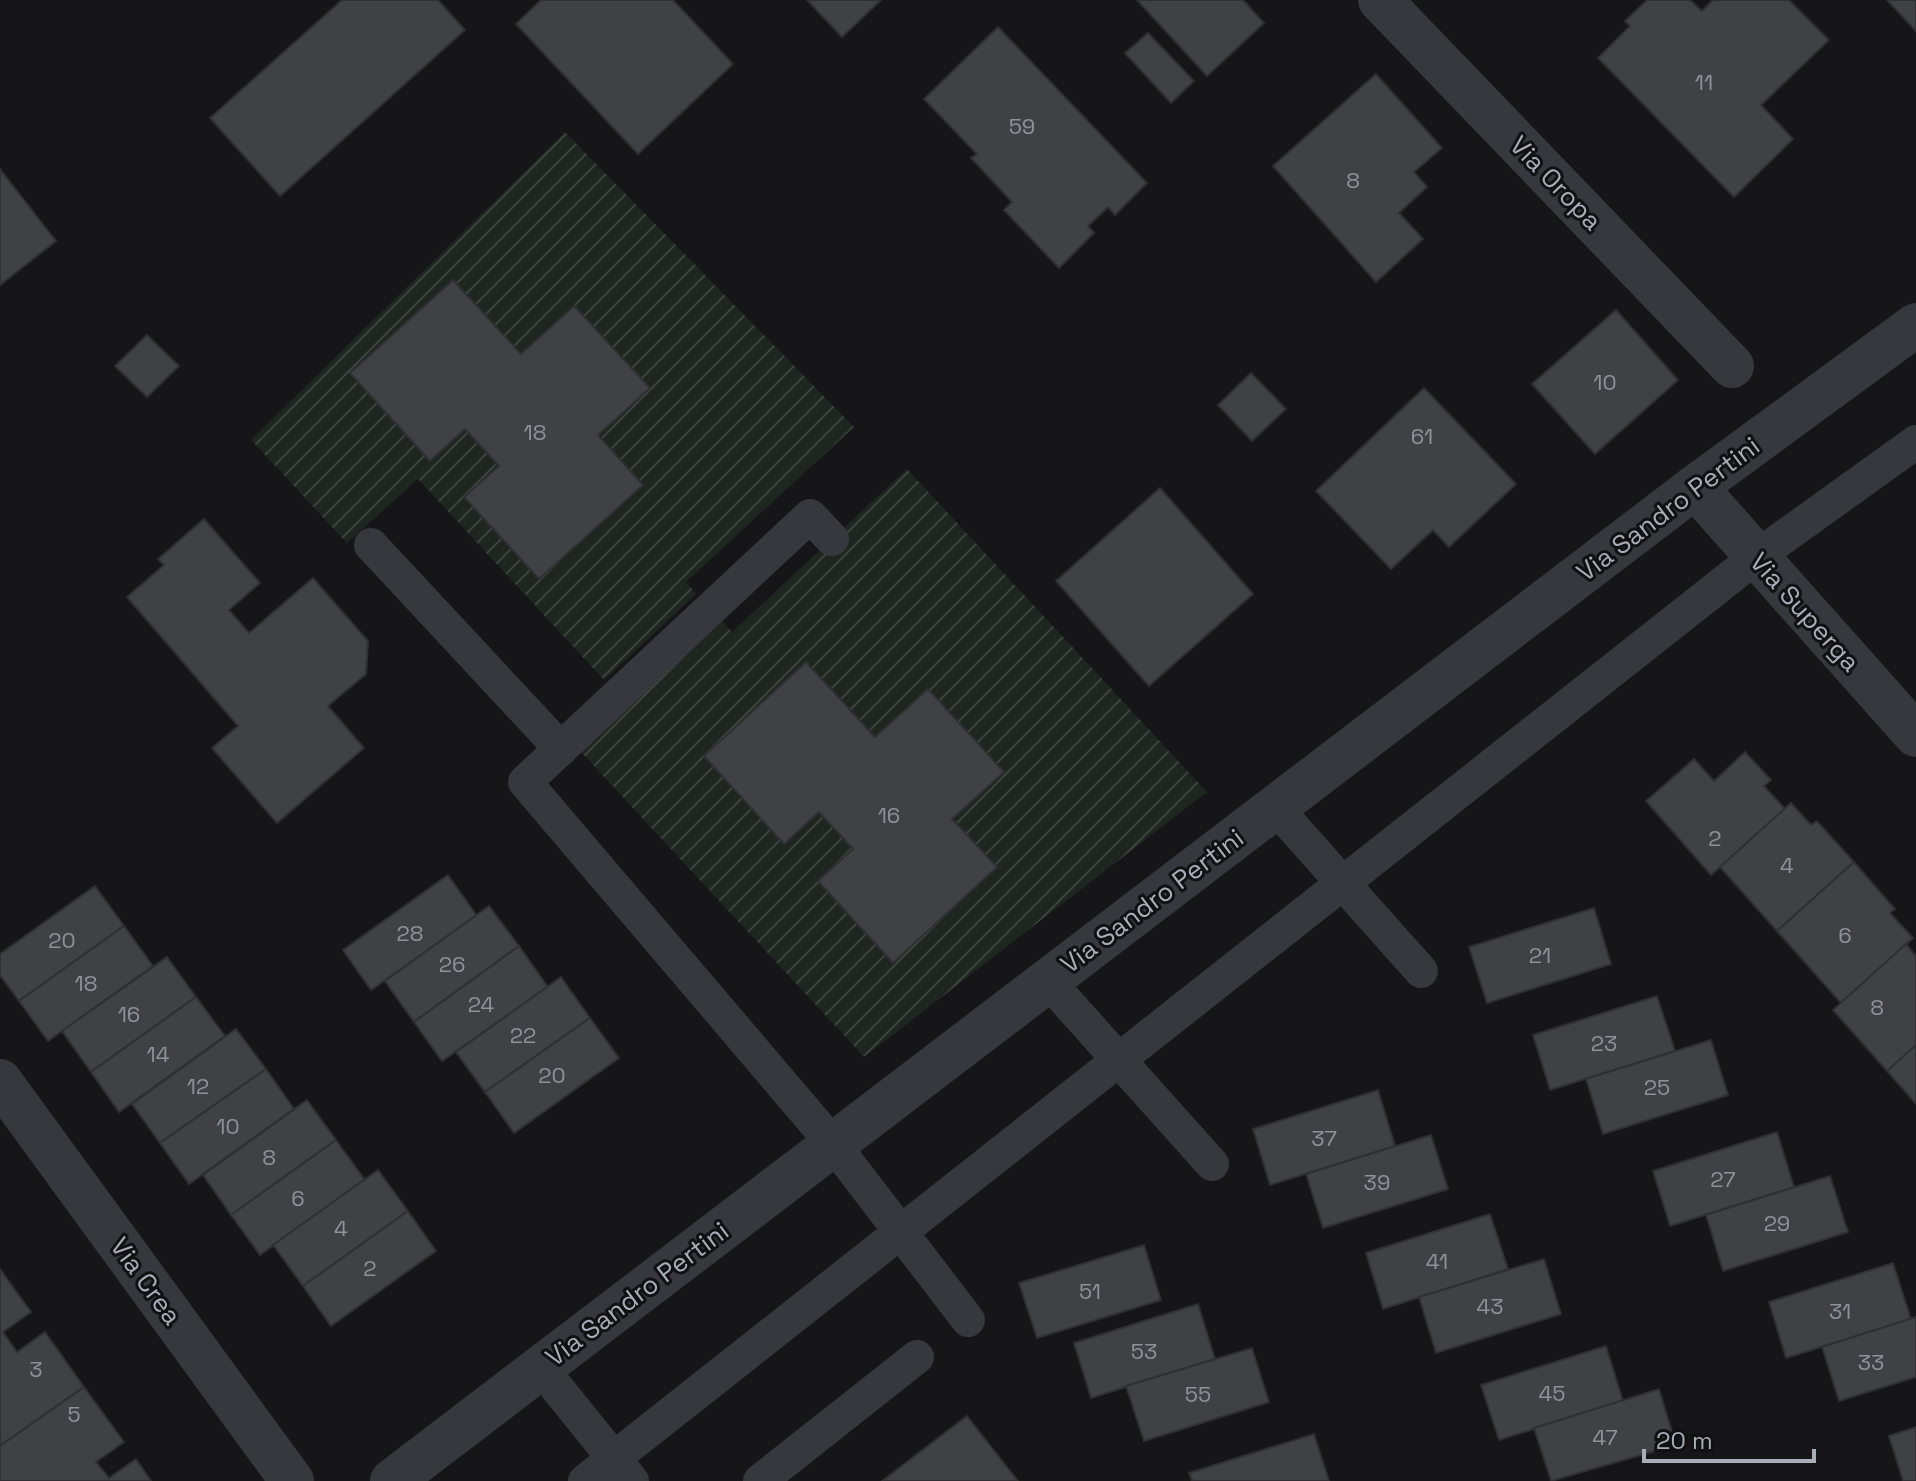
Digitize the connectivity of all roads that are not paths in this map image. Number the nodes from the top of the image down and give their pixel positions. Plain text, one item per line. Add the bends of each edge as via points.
1 (1380, 0) edge
2 (1916, 325) edge
3 (1732, 366) dead end
4 (1916, 442) edge
5 (1695, 487) junction
6 (832, 539) dead end
7 (371, 545) dead end
8 (1756, 557) junction
9 (1916, 735) edge
10 (561, 749) junction
11 (1275, 807) junction
12 (1343, 882) junction
13 (1421, 971) dead end
14 (1048, 981) junction
15 (1119, 1059) junction
16 (0, 1081) edge
17 (834, 1145) junction
18 (1212, 1164) dead end
19 (901, 1231) junction
20 (968, 1320) dead end
21 (917, 1357) dead end
22 (541, 1368) junction
23 (623, 1470) edge
24 (292, 1481) edge
25 (392, 1481) edge
26 (585, 1481) edge
27 (760, 1481) edge

1 - 3 street, Via Oropa
2 - 5 street, Via Sandro Pertini
4 - 8 lane
5 - 8 street, Via Superga
5 - 11 street, Via Sandro Pertini
6 - 10 lane via 810,516
7 - 10 lane
8 - 9 street, Via Superga
8 - 12 lane
10 - 17 lane via 525,782
11 - 12 lane
11 - 14 street, Via Sandro Pertini
12 - 13 lane
12 - 15 lane
14 - 15 lane
14 - 17 street, Via Sandro Pertini
15 - 18 lane
15 - 19 lane
16 - 24 street, Via Crea
17 - 19 lane
17 - 22 street, Via Sandro Pertini
19 - 20 lane
19 - 23 lane
21 - 27 lane
22 - 23 lane
22 - 25 street, Via Sandro Pertini
23 - 26 lane

